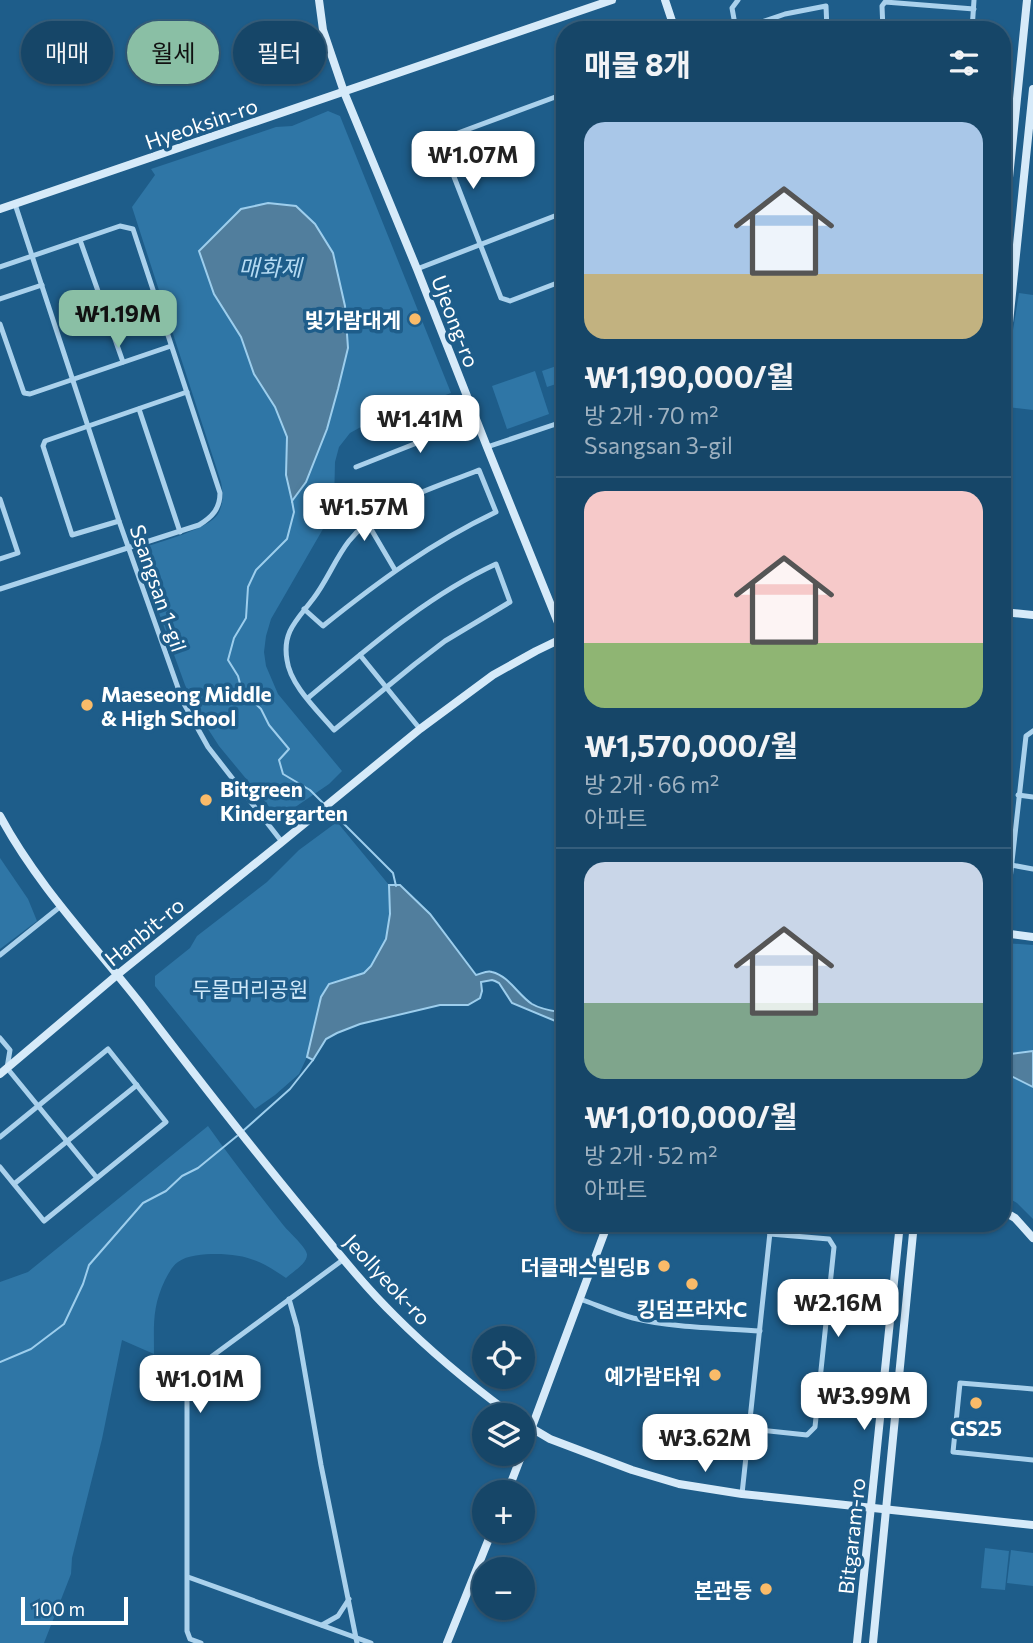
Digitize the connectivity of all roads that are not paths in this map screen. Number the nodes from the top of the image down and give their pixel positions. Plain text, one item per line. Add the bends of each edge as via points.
1 (320, 0) edge
2 (612, 0) edge
3 (665, 0) edge
4 (738, 0) edge
5 (974, 0) edge
6 (1027, 0) edge
7 (974, 9) junction
8 (672, 21) edge
9 (735, 21) edge
10 (764, 21) edge
11 (827, 21) edge
12 (883, 21) edge
13 (973, 21) edge
14 (1033, 89) edge
15 (344, 92) junction
16 (556, 97) edge
17 (1011, 129) edge
18 (1014, 129) junction
19 (1031, 131) edge
20 (1011, 158) edge
21 (15, 204) junction
22 (0, 209) edge
23 (556, 216) edge
24 (80, 240) junction
25 (480, 246) junction
26 (32, 256) junction
27 (0, 267) edge
28 (417, 269) junction
29 (556, 283) edge
30 (42, 285) junction
31 (0, 299) edge
32 (1011, 310) edge
33 (0, 324) edge
34 (171, 346) junction
35 (123, 362) junction
36 (73, 380) junction
37 (187, 392) junction
38 (139, 409) junction
39 (475, 420) junction
40 (556, 424) edge
41 (88, 427) junction
42 (486, 447) junction
43 (356, 467) dead end
44 (0, 499) edge
45 (336, 512) dead end
46 (119, 521) junction
47 (368, 524) junction
48 (180, 532) junction
49 (129, 549) junction
50 (0, 559) edge
51 (395, 570) junction
52 (0, 589) edge
53 (304, 609) junction
54 (1011, 613) edge
55 (1033, 615) edge
56 (556, 617) edge
57 (556, 643) edge
58 (360, 655) junction
59 (386, 687) junction
60 (307, 698) junction
61 (420, 729) junction
62 (1033, 731) edge
63 (1018, 795) junction
64 (1033, 797) edge
65 (0, 816) edge
66 (282, 842) junction
67 (1011, 865) joint
68 (1033, 869) edge
69 (61, 906) junction
70 (1011, 934) edge
71 (1033, 937) edge
72 (0, 955) edge
73 (117, 975) junction
74 (0, 1038) edge
75 (4, 1071) edge
76 (137, 1085) junction
77 (38, 1106) junction
78 (0, 1137) edge
79 (67, 1142) junction
80 (0, 1167) edge
81 (97, 1178) junction
82 (14, 1184) junction
83 (1011, 1215) edge
84 (605, 1232) edge
85 (900, 1232) edge
86 (913, 1232) edge
87 (770, 1234) joint
88 (1033, 1238) edge
89 (344, 1259) junction
90 (289, 1299) junction
91 (580, 1299) junction
92 (760, 1331) junction
93 (1033, 1389) edge
94 (496, 1403) edge
95 (535, 1418) edge
96 (750, 1429) junction
97 (535, 1431) edge
98 (1033, 1460) edge
99 (742, 1494) junction
100 (871, 1507) junction
101 (887, 1509) junction
102 (1033, 1525) edge
103 (487, 1543) edge
104 (188, 1577) junction
105 (349, 1599) junction
106 (322, 1625) junction
107 (357, 1641) edge
108 (201, 1643) edge
109 (371, 1643) edge
110 (447, 1643) edge
111 (857, 1643) edge
112 (873, 1643) edge

1 - 15 street, Ujeong-ro via 323,30
2 - 15 street, Hyeoksin-ro
3 - 8 street
4 - 9 street via 732,8
5 - 7 street
6 - 18 street
7 - 12 street via 885,2
7 - 13 street
10 - 11 street via 826,6
14 - 19 street
15 - 21 street, Hyeoksin-ro
15 - 28 street, Ujeong-ro
16 - 25 street via 445,140 444,151
17 - 18 street
18 - 20 street
19 - 32 street
21 - 22 street, Hyeoksin-ro
21 - 26 street, Ssangsan 1-gil
23 - 25 street
24 - 26 street
24 - 34 street via 120,226 132,229
24 - 35 street
25 - 28 street
25 - 29 street via 501,298 510,301
26 - 27 street
26 - 30 street, Ssangsan 1-gil
28 - 39 street, Ujeong-ro
30 - 31 street
30 - 36 street, Ssangsan 1-gil
33 - 36 street via 24,393
34 - 35 street
34 - 37 street
35 - 36 street
36 - 41 street, Ssangsan 1-gil
37 - 38 street
37 - 48 street via 220,501 211,518
38 - 41 street
38 - 48 street
39 - 42 street, Ujeong-ro
39 - 43 street
40 - 42 street
41 - 46 street, Ssangsan 1-gil
41 - 46 street, Ssangsan 1-gil via 45,441 43,446 72,535
42 - 56 street, Ujeong-ro
44 - 50 street via 18,553
45 - 47 street
46 - 49 street, Ssangsan 1-gil
47 - 51 street
47 - 51 street via 399,503 479,470 496,512
47 - 53 street via 347,544
48 - 49 street
49 - 52 street
49 - 66 street, Ssangsan 1-gil via 190,718
51 - 53 street via 323,626
53 - 60 street via 289,632 286,660 291,677
54 - 55 street
57 - 61 street via 493,675
58 - 59 street
58 - 59 street via 431,600 496,564 510,602 445,641
58 - 60 street
59 - 60 street via 334,730
59 - 61 street
61 - 66 street, Hanbit-ro
62 - 63 street via 1026,736
63 - 64 street
63 - 67 street
65 - 69 street via 16,846
66 - 73 street, Hanbit-ro
67 - 68 street
69 - 72 street
69 - 73 street
70 - 71 street
73 - 75 street, Hanbit-ro
73 - 89 street, Jeollyeok-ro
74 - 75 street via 10,1050
75 - 77 street
76 - 77 street via 108,1049
76 - 79 street
76 - 81 street via 166,1122
77 - 78 street
77 - 79 street
79 - 81 street
79 - 82 street
80 - 82 street
81 - 82 street via 44,1221
83 - 88 street
84 - 91 street
85 - 100 street, Bitgaram-ro
86 - 101 street, Bitgaram-ro
87 - 92 street
87 - 96 street via 829,1239 834,1247 815,1427 807,1435
89 - 90 street
89 - 94 street, Jeollyeok-ro via 393,1315
90 - 104 street via 211,1357 193,1375 187,1389
90 - 105 street
91 - 92 street via 665,1324
91 - 95 street
92 - 96 street
93 - 98 street via 960,1383 953,1451
96 - 99 street
97 - 99 street via 656,1478
99 - 100 street
100 - 101 street
100 - 111 street, Bitgaram-ro
101 - 102 street
101 - 112 street, Bitgaram-ro
103 - 110 street
104 - 106 street
104 - 108 street via 187,1631 190,1639
105 - 106 street via 338,1616
105 - 107 street
106 - 107 street
107 - 109 street

